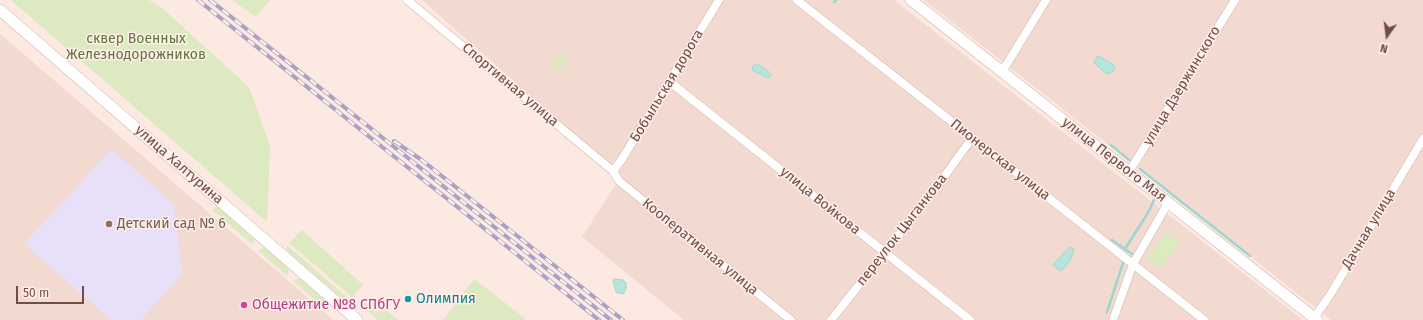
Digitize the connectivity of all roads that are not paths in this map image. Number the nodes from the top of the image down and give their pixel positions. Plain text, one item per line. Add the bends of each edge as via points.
1 (407, 0) edge
2 (720, 0) edge
3 (797, 0) edge
4 (911, 0) edge
5 (1046, 0) edge
6 (1235, 0) edge
7 (0, 10) edge
8 (1002, 72) junction
9 (670, 82) junction
10 (972, 138) junction
11 (1423, 139) edge
12 (613, 171) junction
13 (1129, 172) junction
14 (1168, 203) junction
15 (884, 252) junction
16 (1133, 264) junction
17 (1315, 319) edge
18 (357, 320) edge
19 (791, 320) edge
20 (831, 320) edge
21 (970, 320) edge
22 (1113, 320) edge
23 (1204, 320) edge

1 - 12 street, Спортивная улица
2 - 9 street, Бобыльская дорога
3 - 10 street, Пионерская улица
4 - 8 street, улица Первого Мая
5 - 8 street
6 - 13 street, улица Дзержинского
7 - 18 street, улица Халтурина
8 - 13 street, улица Первого Мая
9 - 12 street, Бобыльская дорога
9 - 15 street, улица Войкова
10 - 15 street, переулок Цыганкова
10 - 16 street, Пионерская улица
11 - 17 street, Дачная улица
12 - 19 street, Кооперативная улица via 619,181
13 - 14 street, улица Первого Мая
14 - 16 street
14 - 17 street, улица Первого Мая
15 - 20 street, переулок Цыганкова
15 - 21 street, улица Войкова
16 - 22 street
16 - 23 street, Пионерская улица

